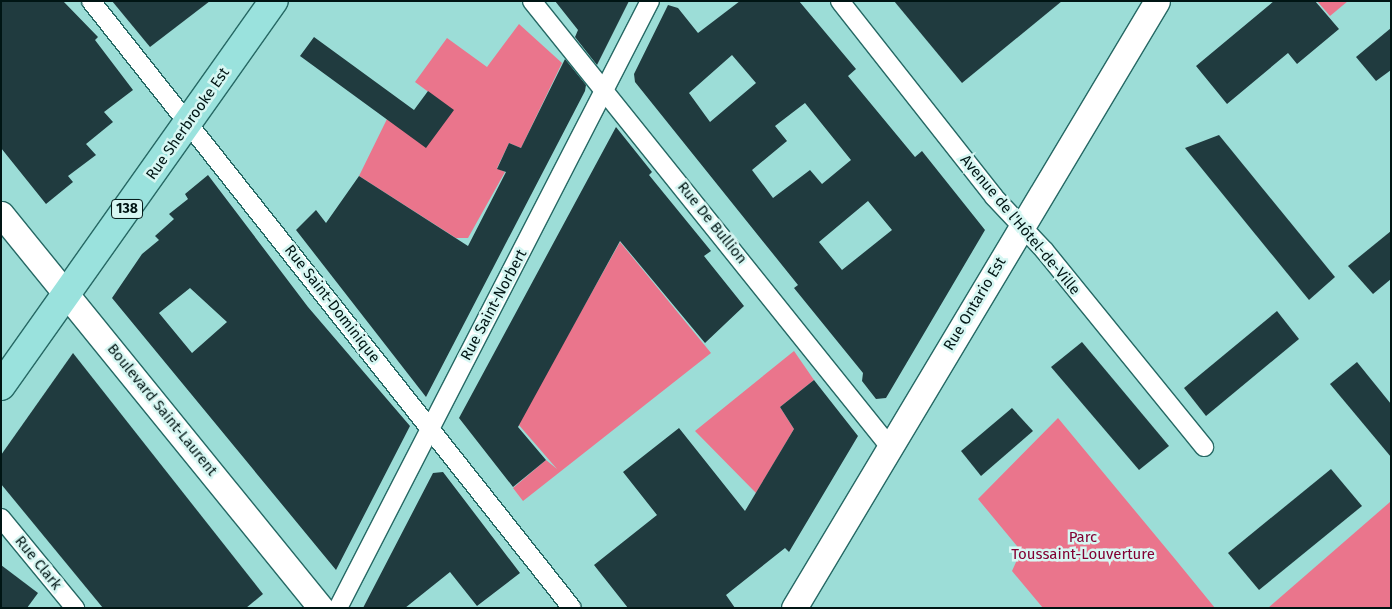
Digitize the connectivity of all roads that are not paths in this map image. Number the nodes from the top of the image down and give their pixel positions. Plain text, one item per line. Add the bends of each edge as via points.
1 (91, 1) edge
2 (274, 1) edge
3 (532, 1) edge
4 (650, 1) edge
5 (840, 1) edge
6 (1157, 1) edge
7 (606, 91) junction
8 (188, 124) junction
9 (1, 214) edge
10 (1022, 227) junction
11 (67, 295) junction
12 (1, 386) edge
13 (431, 428) junction
14 (1204, 446) dead end
15 (890, 447) junction
16 (1, 518) edge
17 (75, 608) edge
18 (321, 608) edge
19 (338, 608) edge
20 (572, 608) edge
21 (794, 608) edge

1 - 8 street, Rue Saint-Dominique
2 - 8 main road, Rue Sherbrooke Est / 138
3 - 7 street, Rue De Bullion
4 - 7 street, Rue Saint-Norbert
5 - 10 street, Avenue de l'Hôtel-de-Ville
6 - 10 main road, Rue Ontario Est
7 - 13 street, Rue Saint-Norbert
7 - 15 street, Rue De Bullion
8 - 11 main road, Rue Sherbrooke Est / 138
8 - 13 street, Rue Saint-Dominique
9 - 11 main road, Boulevard Saint-Laurent
10 - 14 street, Avenue de l'Hôtel-de-Ville
10 - 15 main road, Rue Ontario Est
11 - 12 main road, 138
11 - 18 main road, Boulevard Saint-Laurent
13 - 19 street, Rue Saint-Norbert
13 - 20 street, Rue Saint-Dominique
15 - 21 main road, Rue Ontario Est
16 - 17 street, Rue Clark

